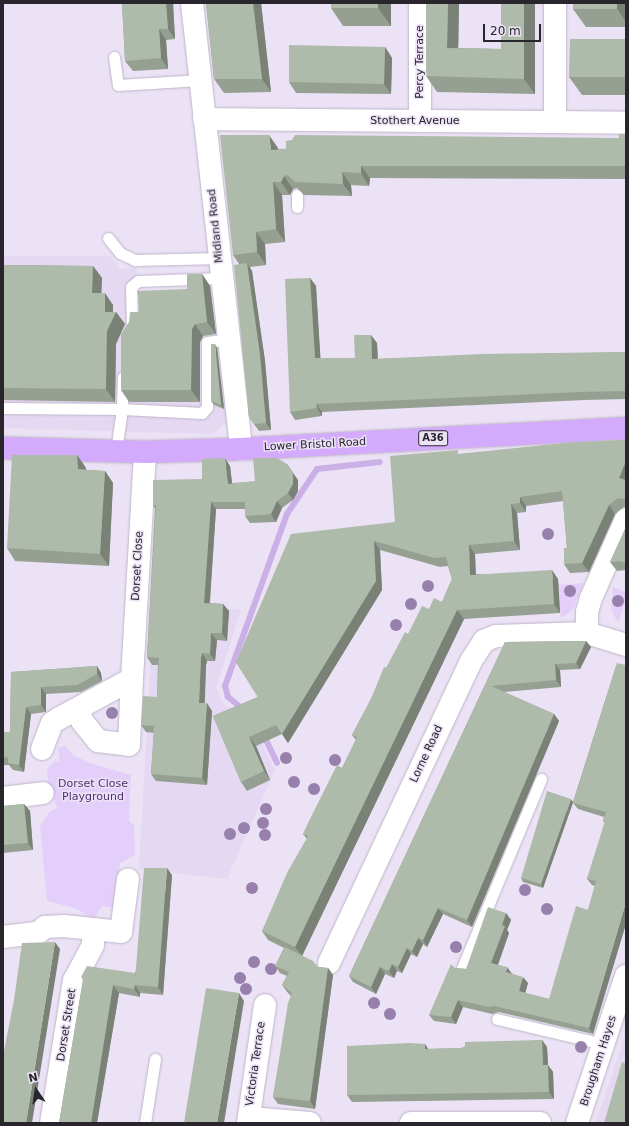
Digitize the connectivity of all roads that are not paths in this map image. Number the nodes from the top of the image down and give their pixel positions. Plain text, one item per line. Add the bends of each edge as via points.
1 (192, 3) edge
2 (420, 3) edge
3 (555, 3) edge
4 (114, 57) dead end
5 (201, 80) junction
6 (204, 119) junction
7 (420, 121) junction
8 (555, 122) junction
9 (626, 123) edge
10 (297, 195) edge
11 (297, 207) dead end
12 (108, 238) dead end
13 (221, 268) junction
14 (229, 339) junction
15 (126, 340) edge
16 (123, 366) edge
17 (3, 408) edge
18 (122, 409) junction
19 (626, 428) edge
20 (3, 448) edge
21 (241, 449) junction
22 (116, 451) junction
23 (144, 452) junction
24 (626, 519) edge
25 (587, 633) junction
26 (626, 645) edge
27 (132, 679) junction
28 (79, 708) junction
29 (42, 749) dead end
30 (541, 779) dead end
31 (44, 795) dead end
32 (3, 798) edge
33 (128, 879) dead end
34 (93, 930) junction
35 (3, 937) edge
36 (329, 963) dead end
37 (462, 968) edge
38 (626, 976) edge
39 (265, 1005) dead end
40 (497, 1019) dead end
41 (604, 1044) junction
42 (155, 1059) dead end
43 (248, 1120) edge
44 (51, 1123) edge
45 (145, 1123) edge
46 (310, 1123) edge
47 (411, 1123) edge
48 (540, 1123) edge
49 (577, 1123) edge

1 - 5 street, Midland Road
2 - 7 street, Percy Terrace
3 - 8 street
4 - 5 lane via 118,85
5 - 6 street, Midland Road
6 - 7 street, Stothert Avenue via 298,124
6 - 13 street, Midland Road
7 - 8 street, Stothert Avenue
8 - 9 street, Stothert Avenue
10 - 11 lane
12 - 13 lane via 120,254 135,260
13 - 14 street, Midland Road
13 - 15 lane via 138,281 130,287 132,331
14 - 18 lane via 207,342 207,407 202,413
14 - 21 street, Midland Road
16 - 18 lane
17 - 18 lane
18 - 22 lane via 116,432
19 - 21 highway, Lower Bristol Road / A36
20 - 22 highway, Lower Bristol Road / A36
21 - 23 highway, Lower Bristol Road / A36
22 - 23 highway, Lower Bristol Road / A36
23 - 27 street, Dorset Close
24 - 25 street via 591,598 587,612
25 - 26 street, Lorne Road
25 - 36 street, Lorne Road via 496,636 484,641 471,661
27 - 28 street
27 - 28 street, Dorset Close via 129,745 98,741 82,721
28 - 29 street via 52,724
30 - 37 lane
31 - 32 street
33 - 34 street via 121,932
34 - 35 street via 64,926 44,927 38,933
34 - 44 street, Dorset Street via 93,945 74,980
38 - 41 street, Brougham Hayes
39 - 43 street, Victoria Terrace
40 - 41 lane
41 - 49 street, Brougham Hayes
42 - 45 lane
43 - 46 street
47 - 48 street

